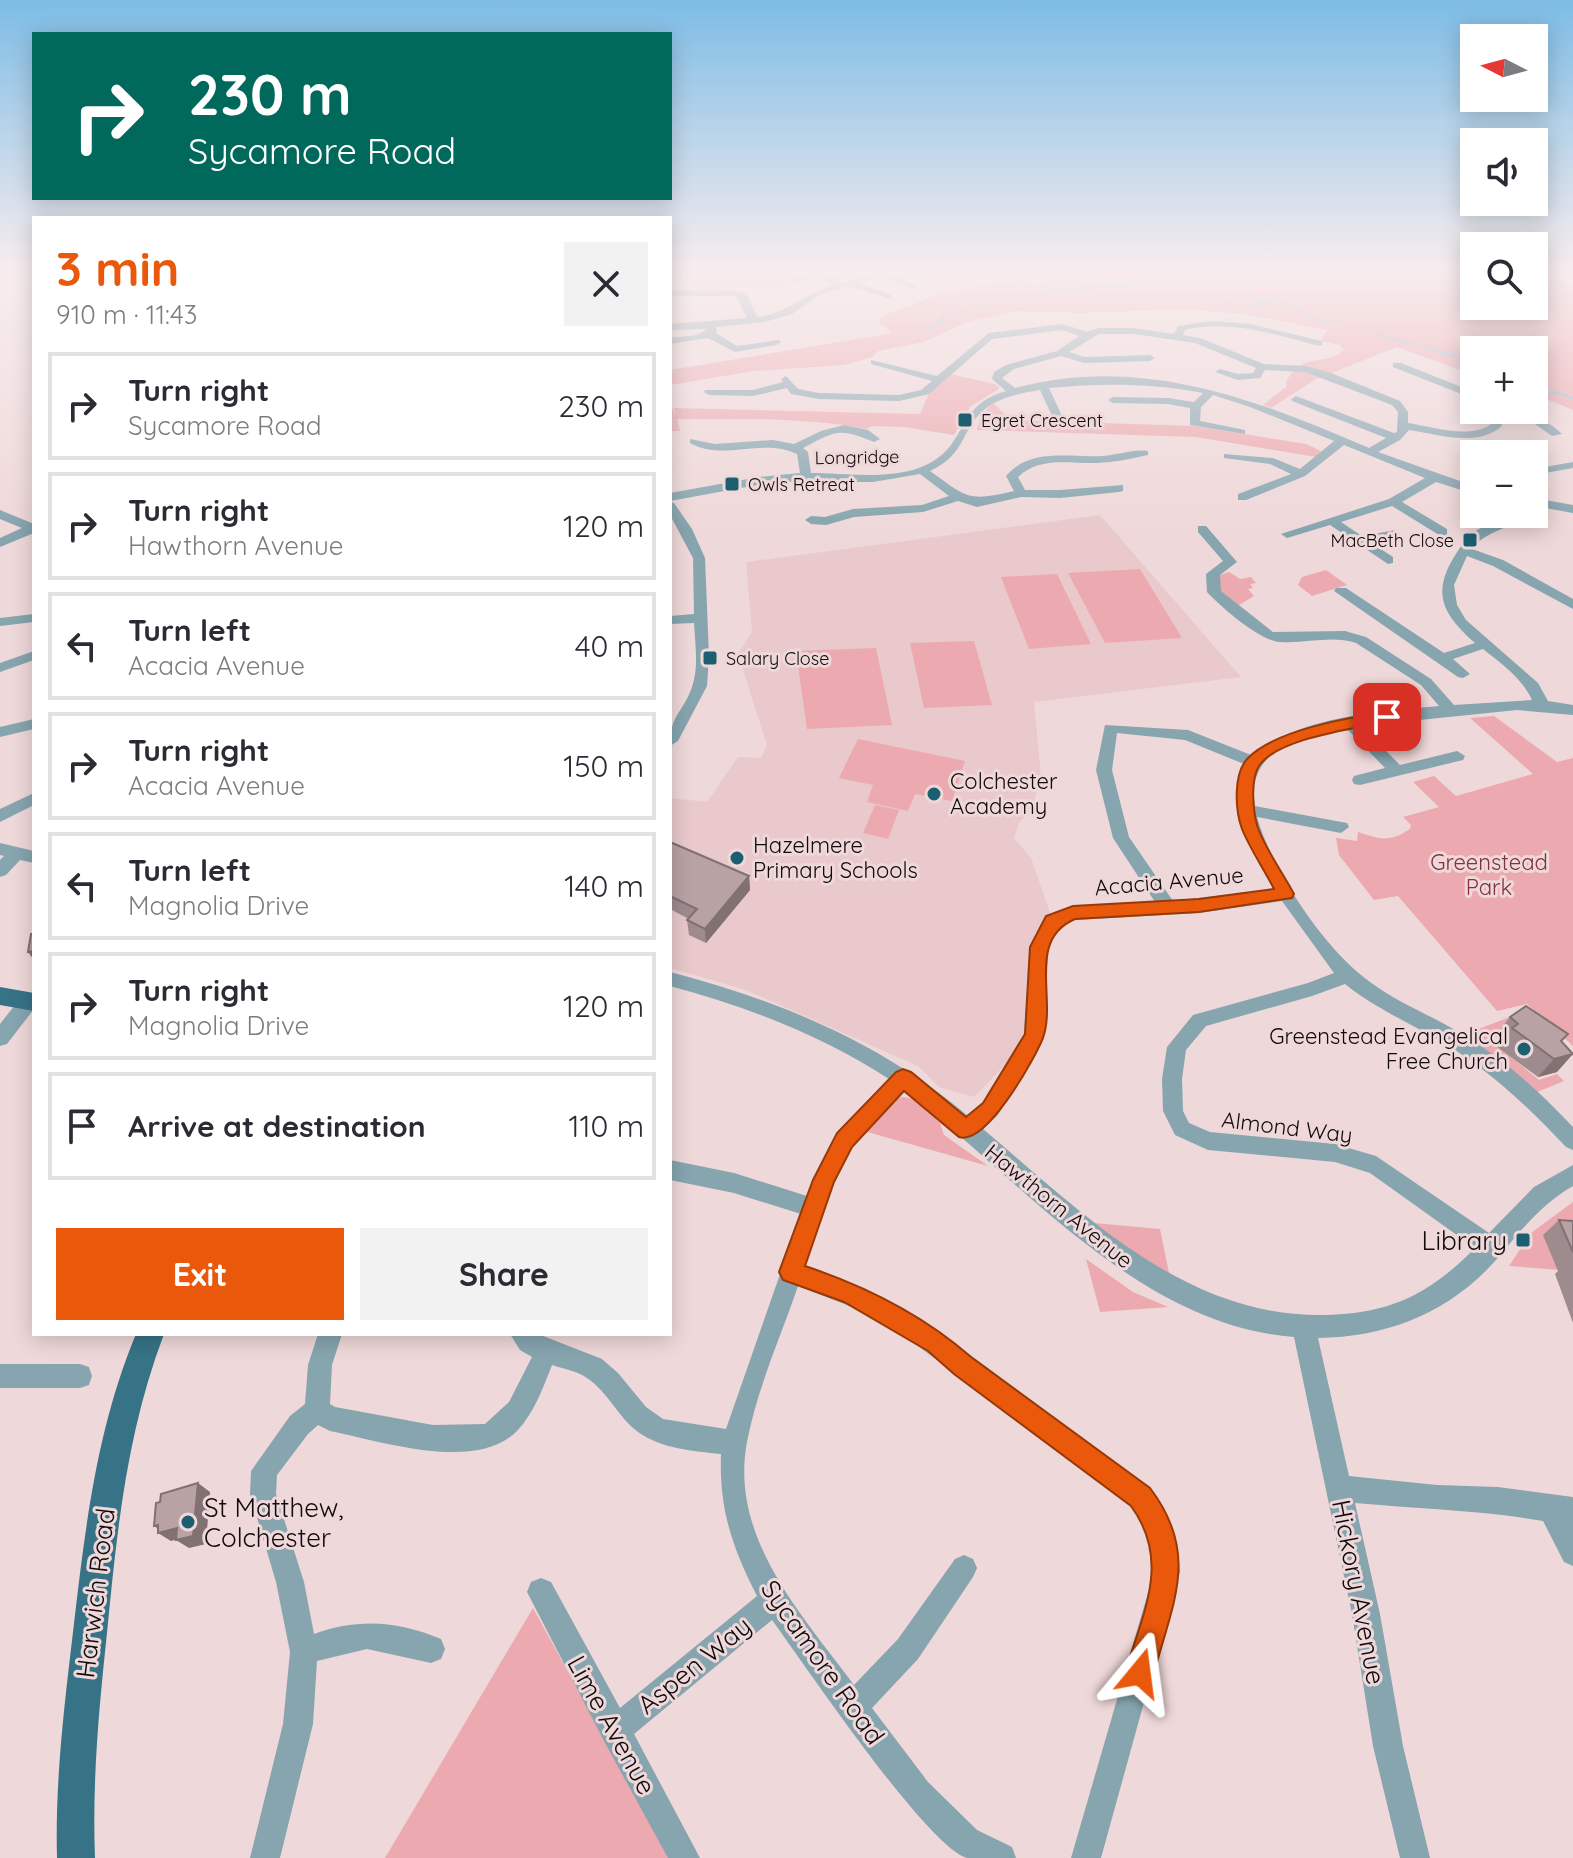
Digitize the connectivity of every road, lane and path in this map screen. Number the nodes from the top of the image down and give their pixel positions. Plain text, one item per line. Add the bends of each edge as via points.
1 (966, 356) edge
2 (1051, 356) edge
3 (1070, 356) edge
4 (1235, 356) edge
5 (1150, 358) dead end
6 (871, 361) dead end
7 (1262, 367) junction
8 (1402, 369) dead end
9 (1220, 372) dead end
10 (938, 379) junction
11 (1044, 388) junction
12 (1460, 391) edge
13 (709, 392) dead end
14 (1013, 392) junction
15 (1210, 392) junction
16 (1296, 399) dead end
17 (1113, 400) dead end
18 (1196, 406) junction
19 (1058, 418) dead end
20 (1495, 424) edge
21 (1542, 424) edge
22 (1405, 426) junction
23 (1241, 432) dead end
24 (1556, 434) dead end
25 (1396, 438) junction
26 (874, 439) dead end
27 (1345, 440) junction
28 (696, 447) dead end
29 (795, 448) junction
30 (1371, 451) junction
31 (1144, 453) dead end
32 (1228, 456) dead end
33 (1571, 467) edge
34 (921, 470) junction
35 (1548, 470) edge
36 (1301, 474) junction
37 (806, 476) junction
38 (1434, 478) junction
39 (1460, 486) edge
40 (1119, 488) dead end
41 (1021, 493) junction
42 (672, 497) edge
43 (958, 497) junction
44 (1242, 497) dead end
45 (1393, 502) junction
46 (1548, 505) edge
47 (672, 509) edge
48 (1573, 509) edge
49 (0, 514) edge
50 (811, 520) dead end
51 (1332, 521) junction
52 (32, 527) edge
53 (1492, 528) edge
54 (32, 529) edge
55 (1202, 529) dead end
56 (1443, 532) dead end
57 (1392, 533) dead end
58 (1287, 534) dead end
59 (1361, 540) junction
60 (0, 543) edge
61 (1464, 551) junction
62 (1388, 560) dead end
63 (1341, 591) dead end
64 (1573, 605) edge
65 (32, 618) edge
66 (701, 618) junction
67 (672, 620) edge
68 (0, 622) edge
69 (1484, 644) junction
70 (32, 656) edge
71 (1442, 658) junction
72 (0, 668) edge
73 (1463, 674) dead end
74 (1542, 705) junction
75 (1450, 710) junction
76 (1573, 710) edge
77 (1348, 722) junction
78 (32, 724) edge
79 (0, 732) edge
80 (672, 737) edge
81 (1457, 756) dead end
82 (1253, 762) junction
83 (1395, 769) junction
84 (1360, 780) dead end
85 (32, 799) edge
86 (1248, 810) junction
87 (0, 816) edge
88 (1341, 827) dead end
89 (17, 853) edge
90 (0, 871) edge
91 (1285, 894) junction
92 (1168, 908) junction
93 (1347, 975) junction
94 (672, 980) edge
95 (0, 996) edge
96 (32, 1001) edge
97 (0, 1038) edge
98 (903, 1078) junction
99 (967, 1130) junction
100 (1573, 1141) edge
101 (672, 1170) edge
102 (1573, 1175) edge
103 (813, 1208) junction
104 (1493, 1248) junction
105 (791, 1272) junction
106 (1304, 1327) junction
107 (149, 1336) edge
108 (329, 1336) edge
109 (524, 1336) edge
110 (546, 1351) junction
111 (0, 1376) edge
112 (80, 1376) dead end
113 (317, 1410) junction
114 (734, 1443) junction
115 (1339, 1488) junction
116 (1562, 1509) edge
117 (1573, 1553) edge
118 (964, 1568) dead end
119 (541, 1592) dead end
120 (774, 1600) junction
121 (431, 1649) dead end
122 (304, 1652) junction
123 (853, 1707) junction
124 (614, 1731) junction
125 (964, 1850) edge
126 (71, 1856) edge
127 (265, 1858) edge
128 (685, 1858) edge
129 (1001, 1858) edge
130 (1086, 1858) edge
131 (1415, 1858) edge

1 - 10 street
2 - 14 street via 998,374 1002,386
3 - 5 street
4 - 7 street
6 - 10 street
7 - 9 street via 1250,378
7 - 22 street via 1306,369 1396,403
8 - 12 street
10 - 13 street via 925,392 899,398 819,396 795,392 788,381 753,393
11 - 14 street, Longridge
11 - 15 street, Longridge via 1112,380
11 - 19 street
14 - 34 street, Longridge via 981,407 948,457
15 - 18 street
15 - 27 street, Longridge
16 - 25 street
17 - 18 street
18 - 23 street via 1188,423
20 - 22 street via 1488,431 1467,434
21 - 24 street
22 - 25 street
25 - 30 street
26 - 29 street via 843,428
27 - 30 street, Longridge
27 - 36 street
28 - 29 street via 755,442
29 - 37 street via 805,459
30 - 38 street, Longridge
31 - 41 street via 1125,450 1106,459 1034,462 1012,476
32 - 36 street via 1273,461
33 - 35 street
34 - 37 street, Longridge via 883,477
34 - 43 street
36 - 44 street
37 - 42 street, Longridge
38 - 39 street, Longridge
38 - 45 street
40 - 41 street
41 - 43 street via 983,503
43 - 50 street via 923,508
45 - 51 street
45 - 56 street
46 - 48 street
47 - 66 street via 697,550
49 - 52 street
51 - 58 street
51 - 59 street
53 - 61 street
54 - 60 street
55 - 75 street via 1231,562 1213,574 1214,592 1268,635 1287,640 1345,635 1361,640 1426,682
57 - 59 street
59 - 62 street
61 - 64 street via 1498,563
61 - 69 street via 1446,586 1448,601
63 - 71 street
65 - 68 street
66 - 67 street
66 - 80 street via 700,686
69 - 71 street
69 - 74 street via 1534,685
70 - 72 street
71 - 73 street
74 - 75 street
74 - 76 street
75 - 77 street
77 - 82 street via 1293,739
77 - 83 street
78 - 79 street
81 - 83 street
82 - 86 street via 1247,776
82 - 92 street via 1188,735 1110,728 1104,770 1121,838
83 - 84 street
85 - 87 street
86 - 88 street
86 - 91 street via 1259,849
89 - 90 street
91 - 92 street, Acacia Avenue
91 - 93 street
92 - 99 street, Acacia Avenue via 1073,913 1053,921 1039,947 1034,1035 991,1109
93 - 100 street via 1490,1063
93 - 104 street, Almond Way via 1200,1020 1175,1057 1173,1111 1182,1129 1208,1141 1335,1153 1376,1165
94 - 98 street, Hawthorn Avenue via 751,1000 823,1032
95 - 96 main road
96 - 97 street
98 - 99 street, Hawthorn Avenue
98 - 103 street, Sycamore Road via 845,1140
99 - 106 street, Hawthorn Avenue via 1139,1272 1225,1312
101 - 103 street
102 - 104 street, Hawthorn Avenue via 1541,1196
103 - 105 street, Sycamore Road
104 - 106 street, Hawthorn Avenue via 1432,1300 1410,1311 1337,1327
105 - 114 street, Sycamore Road
105 - 130 street via 850,1293 937,1343 1131,1489 1155,1517 1165,1542 1167,1572
106 - 115 street, Hickory Avenue
107 - 126 main road, Harwich Road via 123,1406 112,1457 80,1724
108 - 113 street via 320,1365
109 - 110 street
110 - 113 street via 518,1408 490,1435 458,1440 330,1419
110 - 114 street via 596,1369 638,1416 656,1428
111 - 112 street
113 - 122 street via 264,1471 263,1494 290,1582
114 - 120 street, Sycamore Road via 738,1520
115 - 116 street
115 - 131 street, Hickory Avenue
116 - 117 street
118 - 123 street via 908,1649
119 - 124 street, Lime Avenue
120 - 123 street, Sycamore Road
120 - 124 street, Aspen Way
121 - 122 street via 373,1633
122 - 127 street via 298,1724
123 - 125 street, Sycamore Road
124 - 128 street, Lime Avenue
125 - 129 street, Sycamore Road

